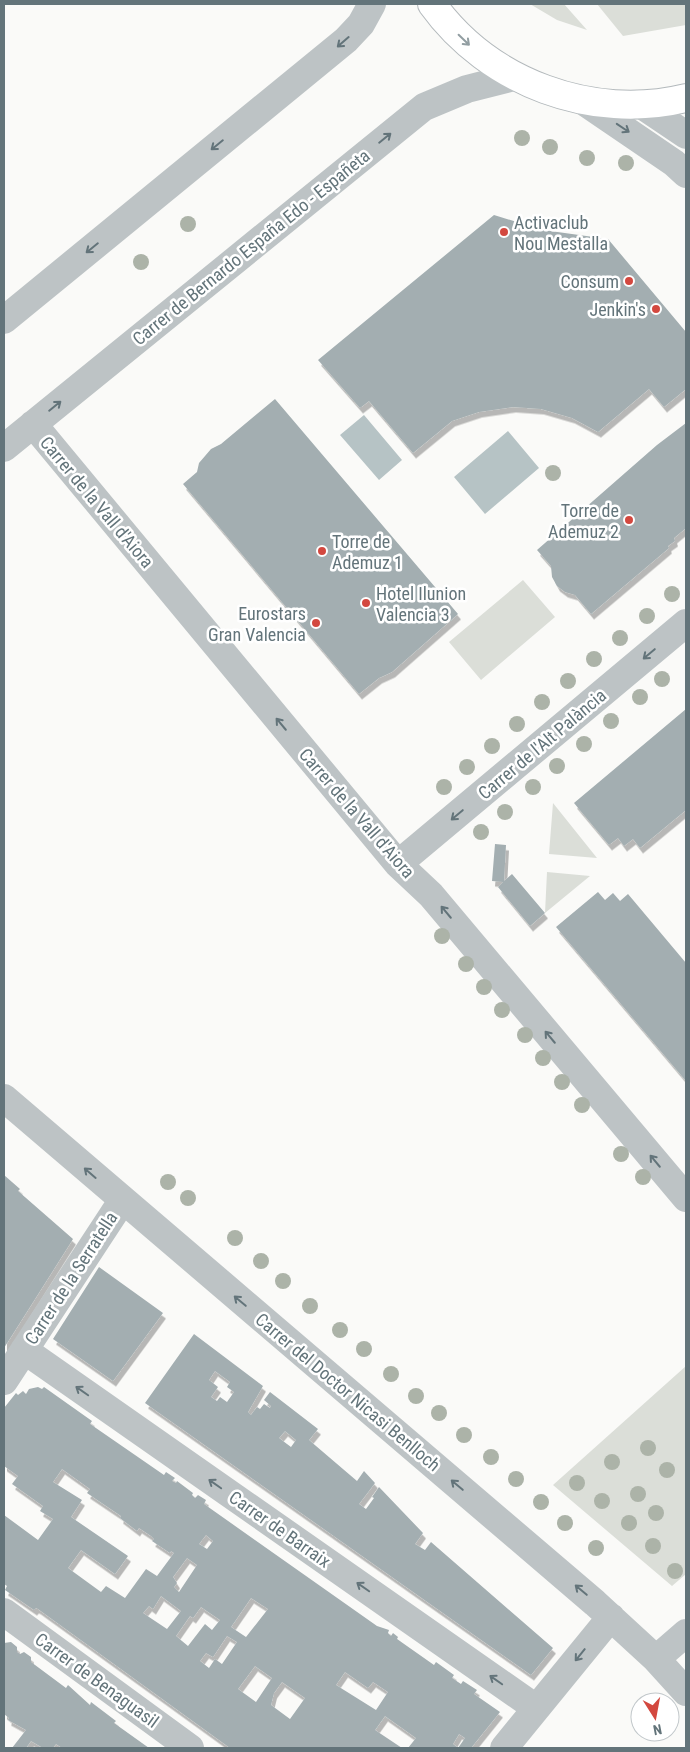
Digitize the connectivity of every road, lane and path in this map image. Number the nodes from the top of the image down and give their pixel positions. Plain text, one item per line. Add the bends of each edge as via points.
1 (372, 4) edge
2 (432, 4) edge
3 (514, 77) junction
4 (685, 99) edge
5 (583, 101) junction
6 (640, 104) junction
7 (686, 135) edge
8 (686, 174) edge
9 (4, 320) edge
10 (32, 424) junction
11 (4, 448) edge
12 (686, 623) edge
13 (398, 864) junction
14 (4, 1098) edge
15 (686, 1198) edge
16 (122, 1201) junction
17 (24, 1350) junction
18 (4, 1381) edge
19 (4, 1612) edge
20 (611, 1617) junction
21 (686, 1633) edge
22 (656, 1659) junction
23 (686, 1692) edge
24 (536, 1708) junction
25 (190, 1748) edge
26 (504, 1748) edge

1 -> 9 street via 361,24 346,40
2 -> 3 main road via 476,51
3 - 5 main road
10 -> 3 street, Carrer de Bernardo España Edo - Españeta via 424,107 467,89
4 - 6 main road
5 - 6 main road
5 -> 8 street
6 - 7 street
10 - 11 street, Carrer de Bernardo España Edo - Españeta
13 -> 10 street, Carrer de la Vall d'Aiora
12 -> 13 street, Carrer de l'Alt Palància
15 -> 13 street, Carrer de la Vall d'Aiora via 431,895
16 -> 14 street, Carrer del Doctor Nicasi Benlloch
16 - 17 street, Carrer de la Serratella
20 -> 16 street, Carrer del Doctor Nicasi Benlloch
17 - 18 street, Carrer de la Serratella
24 -> 17 street, Carrer de Barraix
19 - 25 street, Carrer de Benaguasil
20 - 22 street, Carrer del Doctor Nicasi Benlloch
20 -> 24 street
21 - 22 street
22 - 23 street, Carrer del Doctor Nicasi Benlloch
24 - 26 street

